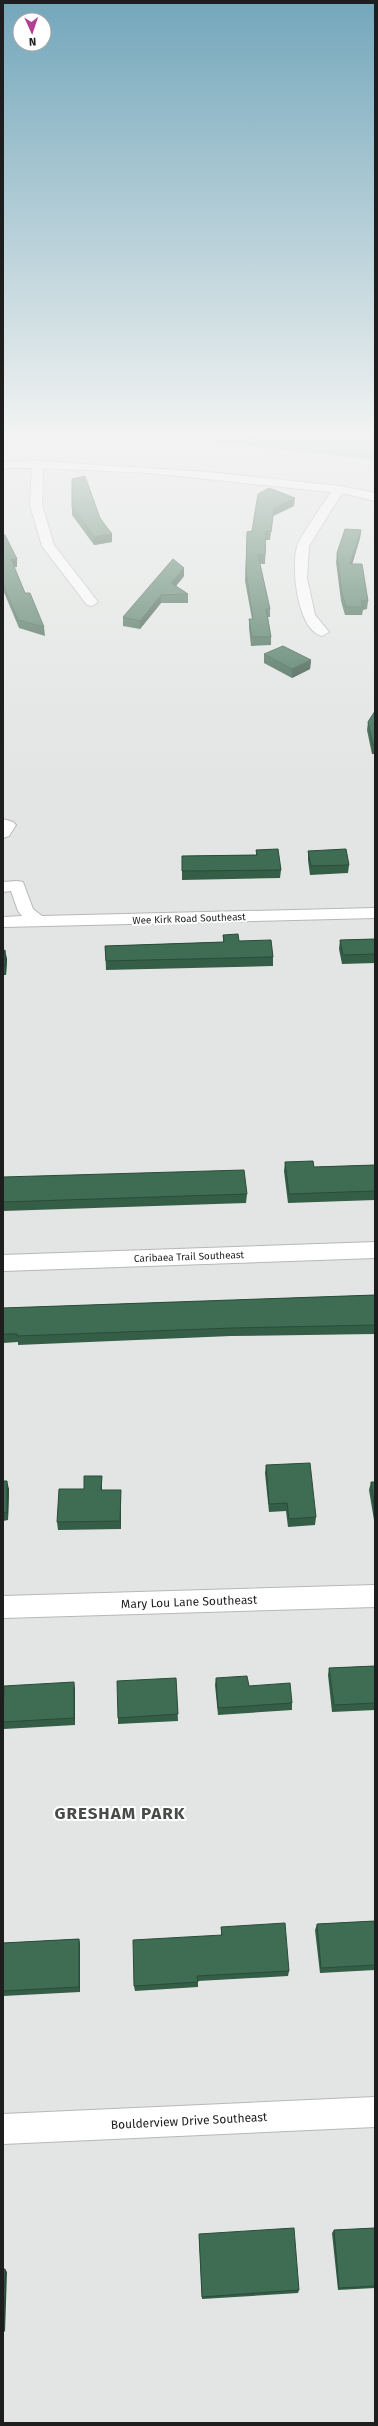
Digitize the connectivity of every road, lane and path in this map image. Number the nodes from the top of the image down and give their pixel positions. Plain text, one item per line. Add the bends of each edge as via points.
1 (51, 550) edge
2 (303, 550) edge
3 (92, 602) dead end
4 (322, 632) dead end
5 (3, 824) edge
6 (3, 833) edge
7 (3, 887) edge
8 (375, 913) edge
9 (3, 922) edge
10 (39, 922) junction
11 (375, 1250) edge
12 (3, 1263) edge
13 (375, 1596) edge
14 (3, 1607) edge
15 (375, 2112) edge
16 (3, 2129) edge

1 - 3 street
2 - 4 street via 300,578 310,616
5 - 6 street via 8,825
7 - 10 street via 17,886 26,911
8 - 10 street, Wee Kirk Road Southeast
9 - 10 street, Wee Kirk Road Southeast
11 - 12 street, Caribaea Trail Southeast
13 - 14 street, Mary Lou Lane Southeast
15 - 16 street, Boulderview Drive Southeast

